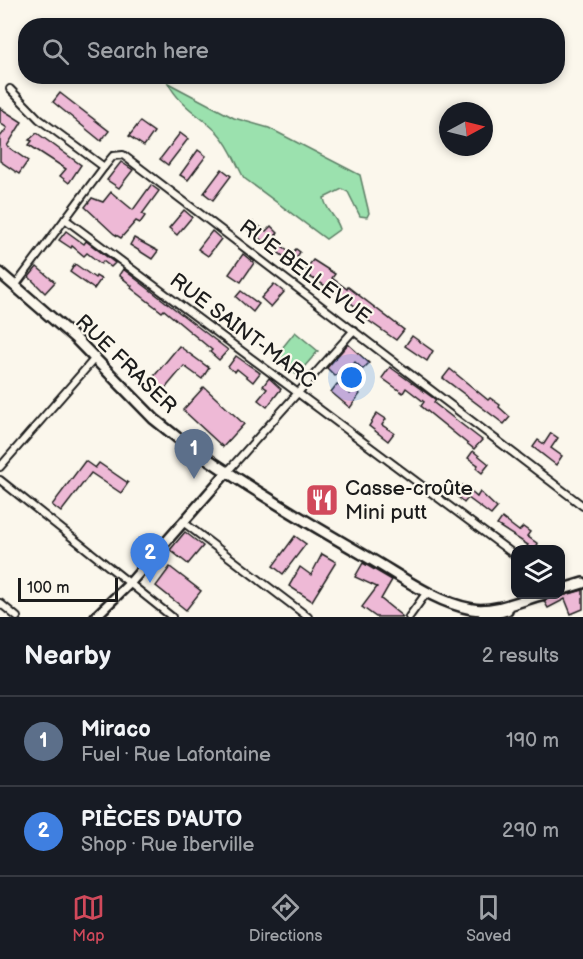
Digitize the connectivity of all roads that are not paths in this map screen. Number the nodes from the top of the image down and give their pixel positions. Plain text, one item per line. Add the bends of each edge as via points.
1 (9, 89) dead end
2 (104, 167) junction
3 (65, 219) junction
4 (0, 273) edge
5 (15, 286) junction
6 (354, 330) junction
7 (96, 357) junction
8 (298, 392) junction
9 (0, 467) edge
10 (228, 471) junction
11 (0, 480) edge
12 (583, 506) edge
13 (183, 522) junction
14 (511, 552) edge
15 (130, 583) junction
16 (583, 583) edge
17 (565, 589) edge
18 (427, 592) junction
19 (528, 599) edge
20 (0, 603) edge
21 (485, 615) edge
22 (17, 617) edge
23 (95, 617) edge
24 (172, 617) edge
25 (308, 617) edge
26 (409, 617) edge

1 - 2 street via 39,119
2 - 3 street
2 - 6 street, RUE BELLEVUE via 113,156 123,155
3 - 5 street
3 - 8 street, RUE SAINT-MARC
4 - 5 main road, RUE FRASER
5 - 7 main road, RUE FRASER
6 - 8 street
6 - 12 street, RUE BELLEVUE
7 - 9 street
7 - 10 main road, RUE FRASER via 154,419
8 - 10 street
8 - 14 street, RUE SAINT-MARC
10 - 13 main road
10 - 18 main road, RUE FRASER
11 - 15 street
13 - 15 main road
13 - 25 street
15 - 23 main road
15 - 24 street
16 - 17 main road
18 - 21 main road, RUE FRASER
18 - 26 street
19 - 21 main road
20 - 22 street

